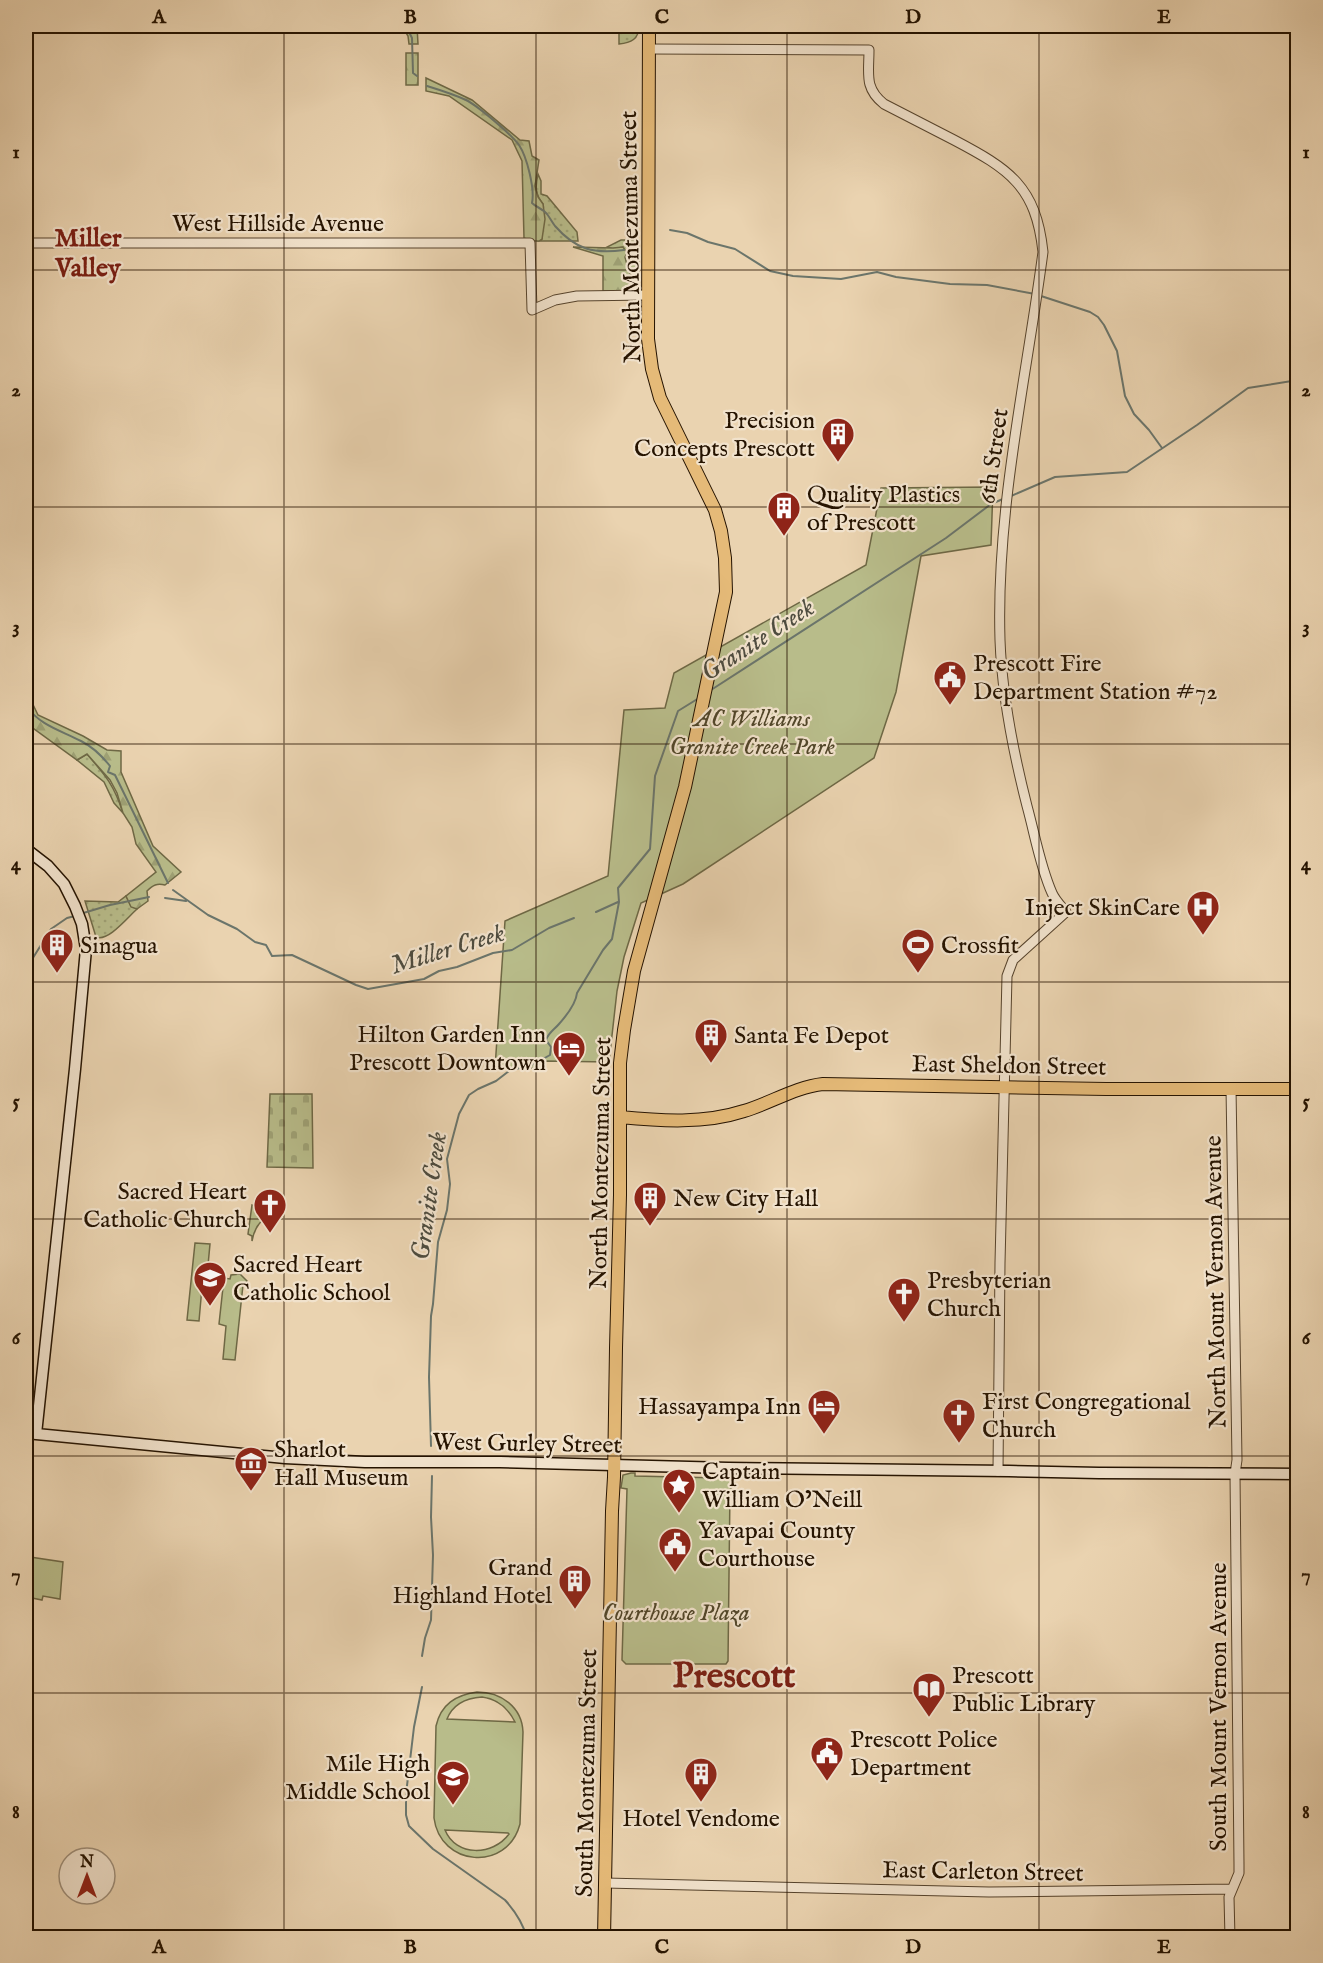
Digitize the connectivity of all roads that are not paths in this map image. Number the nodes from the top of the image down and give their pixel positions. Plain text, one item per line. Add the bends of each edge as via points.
1 (649, 26) edge
2 (648, 50) junction
3 (26, 243) edge
4 (648, 295) junction
5 (26, 849) edge
6 (1003, 1087) junction
7 (1231, 1088) junction
8 (1298, 1089) edge
9 (620, 1117) junction
10 (31, 1433) edge
11 (614, 1464) junction
12 (998, 1471) junction
13 (1235, 1474) junction
14 (1298, 1474) edge
15 (604, 1883) junction
16 (1232, 1889) junction
17 (604, 1938) edge
18 (1230, 1938) edge

1 - 2 main road, North Montezuma Street
2 - 4 main road, North Montezuma Street
2 - 6 street, 6th Street via 869,50 869,85 874,96 1006,171 1020,185 1035,213 1043,252 1004,510 1000,640 1015,759 1042,863 1053,895 1066,912 1013,960 1006,976
3 - 4 street, West Hillside Avenue via 530,243 532,310 576,296
4 - 9 main road, North Montezuma Street via 652,369 660,398 711,500 726,558 726,592 685,787 634,971 620,1063
5 - 10 main road via 64,884 82,924 86,949
6 - 7 main road, East Sheldon Street
6 - 9 main road, East Sheldon Street via 817,1084 766,1104 705,1120
6 - 12 street
7 - 8 main road, East Sheldon Street
7 - 13 street, North Mount Vernon Avenue via 1238,1460
9 - 11 main road, North Montezuma Street
10 - 11 main road, West Gurley Street via 359,1462
11 - 12 main road, West Gurley Street
11 - 15 main road, South Montezuma Street
12 - 13 main road, West Gurley Street
13 - 14 main road, West Gurley Street
13 - 16 street, South Mount Vernon Avenue via 1239,1873
15 - 16 street, East Carleton Street via 989,1892
15 - 17 main road, South Montezuma Street
16 - 18 street, South Mount Vernon Avenue

